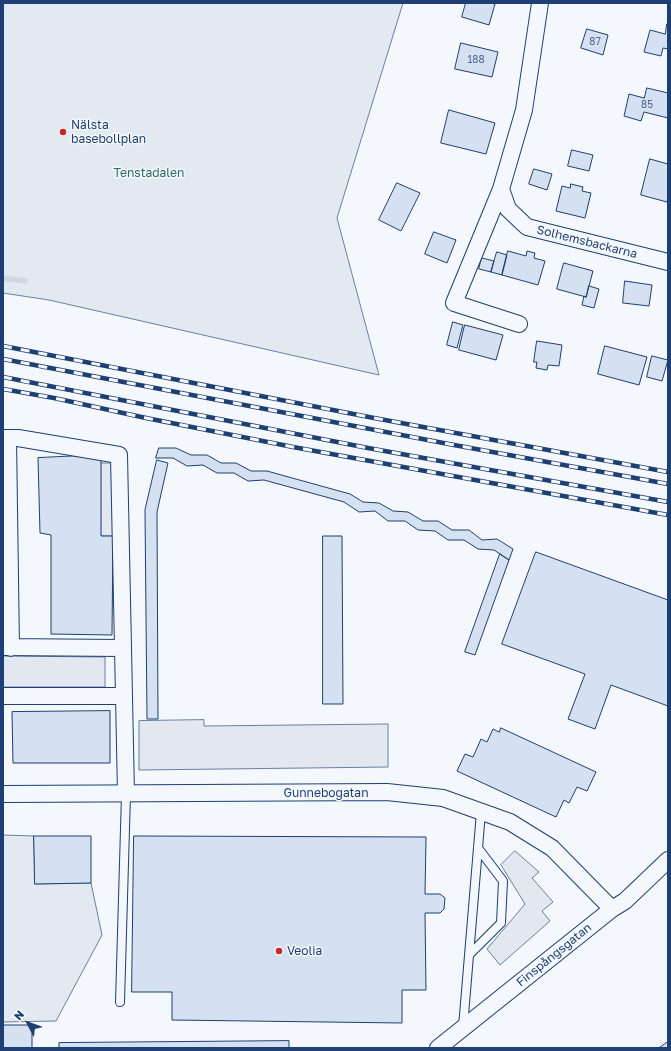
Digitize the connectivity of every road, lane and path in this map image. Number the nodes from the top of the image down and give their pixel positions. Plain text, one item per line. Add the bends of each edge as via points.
1 (540, 3) edge
2 (501, 189) junction
3 (668, 262) edge
4 (519, 324) dead end
5 (6, 438) edge
6 (7, 648) edge
7 (123, 648) junction
8 (3, 696) edge
9 (124, 696) junction
10 (3, 794) edge
11 (126, 794) junction
12 (481, 812) junction
13 (478, 848) junction
14 (668, 860) edge
15 (612, 909) junction
16 (470, 954) junction
17 (120, 1002) dead end
18 (463, 1028) junction
19 (438, 1048) edge

1 - 2 street via 524,110
2 - 3 street, Solhemsbackarna via 508,209 526,227
2 - 4 street via 454,303
5 - 6 street
5 - 7 street via 119,455
6 - 7 street
7 - 9 street
8 - 9 street
9 - 11 street
10 - 11 street, Gunnebogatan
11 - 12 street, Gunnebogatan via 387,792 443,798
11 - 17 lane
12 - 13 lane
12 - 15 street, Gunnebogatan via 510,822 552,848
13 - 16 lane
13 - 16 lane via 503,881 501,923
14 - 15 street, Finspångsgatan
15 - 18 street, Finspångsgatan
16 - 18 lane
18 - 19 street, Finspångsgatan

